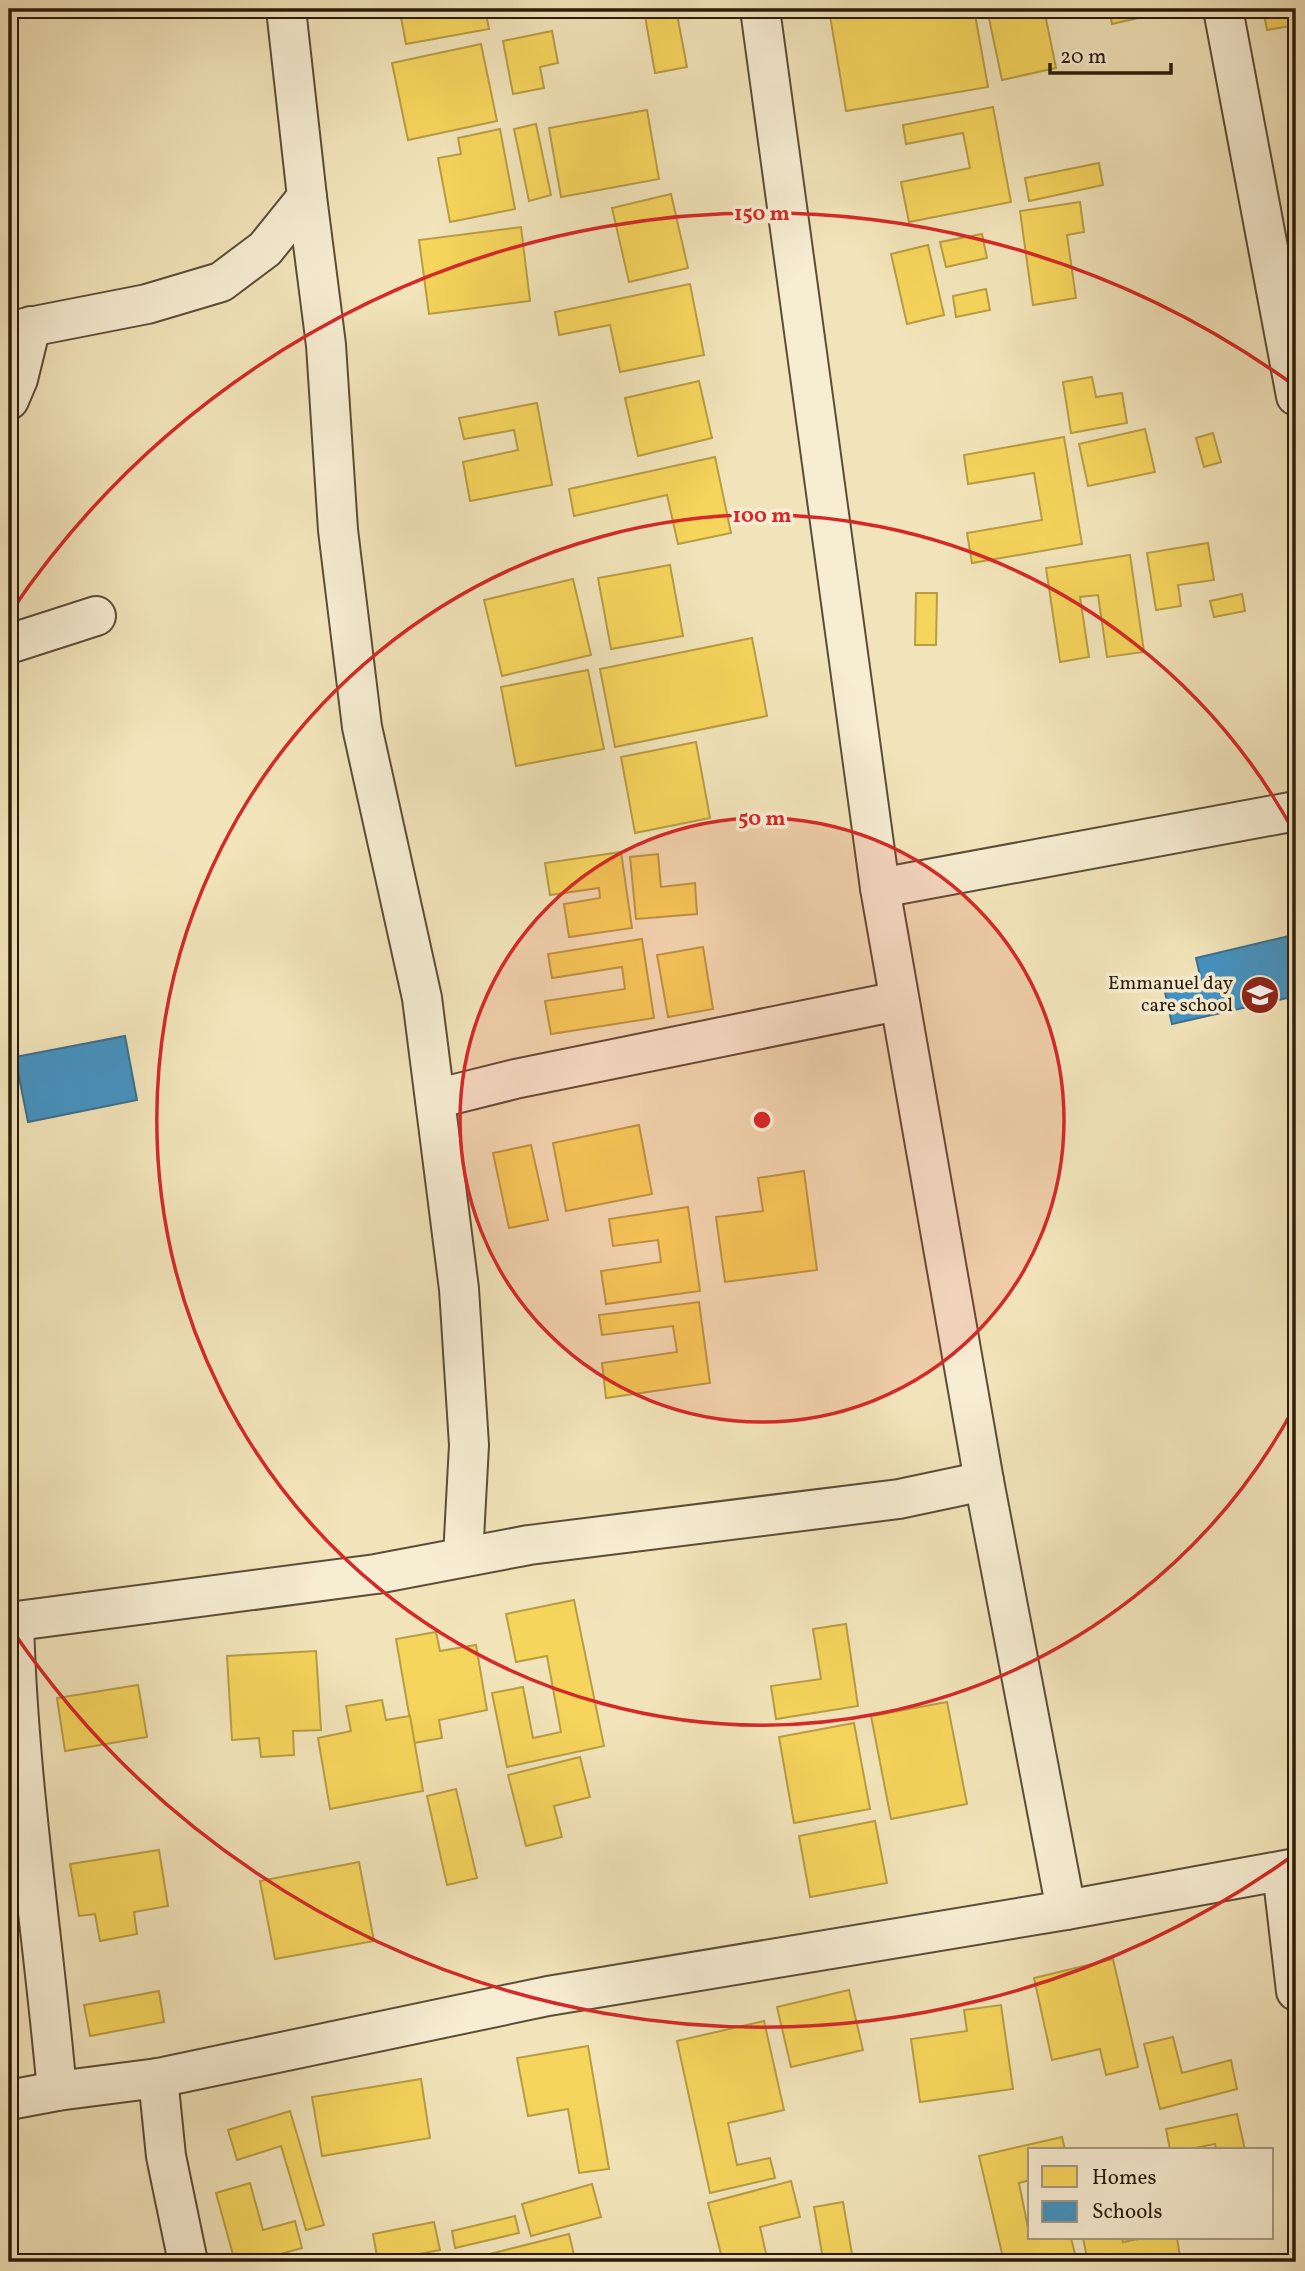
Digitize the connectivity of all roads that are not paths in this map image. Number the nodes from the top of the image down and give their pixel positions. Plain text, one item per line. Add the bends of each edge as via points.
1 (286, 9) edge
2 (760, 9) edge
3 (1223, 9) edge
4 (307, 197) junction
5 (20, 329) edge
6 (1296, 396) edge
7 (9, 400) edge
8 (96, 616) dead end
9 (10, 640) edge
10 (1296, 811) edge
11 (880, 888) junction
12 (898, 1001) junction
13 (435, 1099) junction
14 (984, 1481) junction
15 (463, 1557) junction
16 (12, 1621) edge
17 (1289, 1870) edge
18 (1066, 1910) junction
19 (1296, 1991) edge
20 (158, 2078) junction
21 (57, 2091) junction
22 (9, 2100) edge
23 (188, 2262) edge

1 - 4 street
2 - 11 street
3 - 6 street
4 - 5 street via 265,249 221,282 147,304
4 - 13 street via 326,345 338,530 362,727 422,998
5 - 7 street via 18,379
8 - 9 street
10 - 11 street
11 - 12 street
12 - 13 street
12 - 14 street
13 - 15 street via 459,1289 469,1445
14 - 15 street via 899,1499
14 - 18 street
15 - 16 street via 376,1574
16 - 21 street via 21,1754
17 - 18 street
17 - 19 street
18 - 20 street via 548,1996
20 - 21 street
20 - 23 street via 166,2156
21 - 22 street

